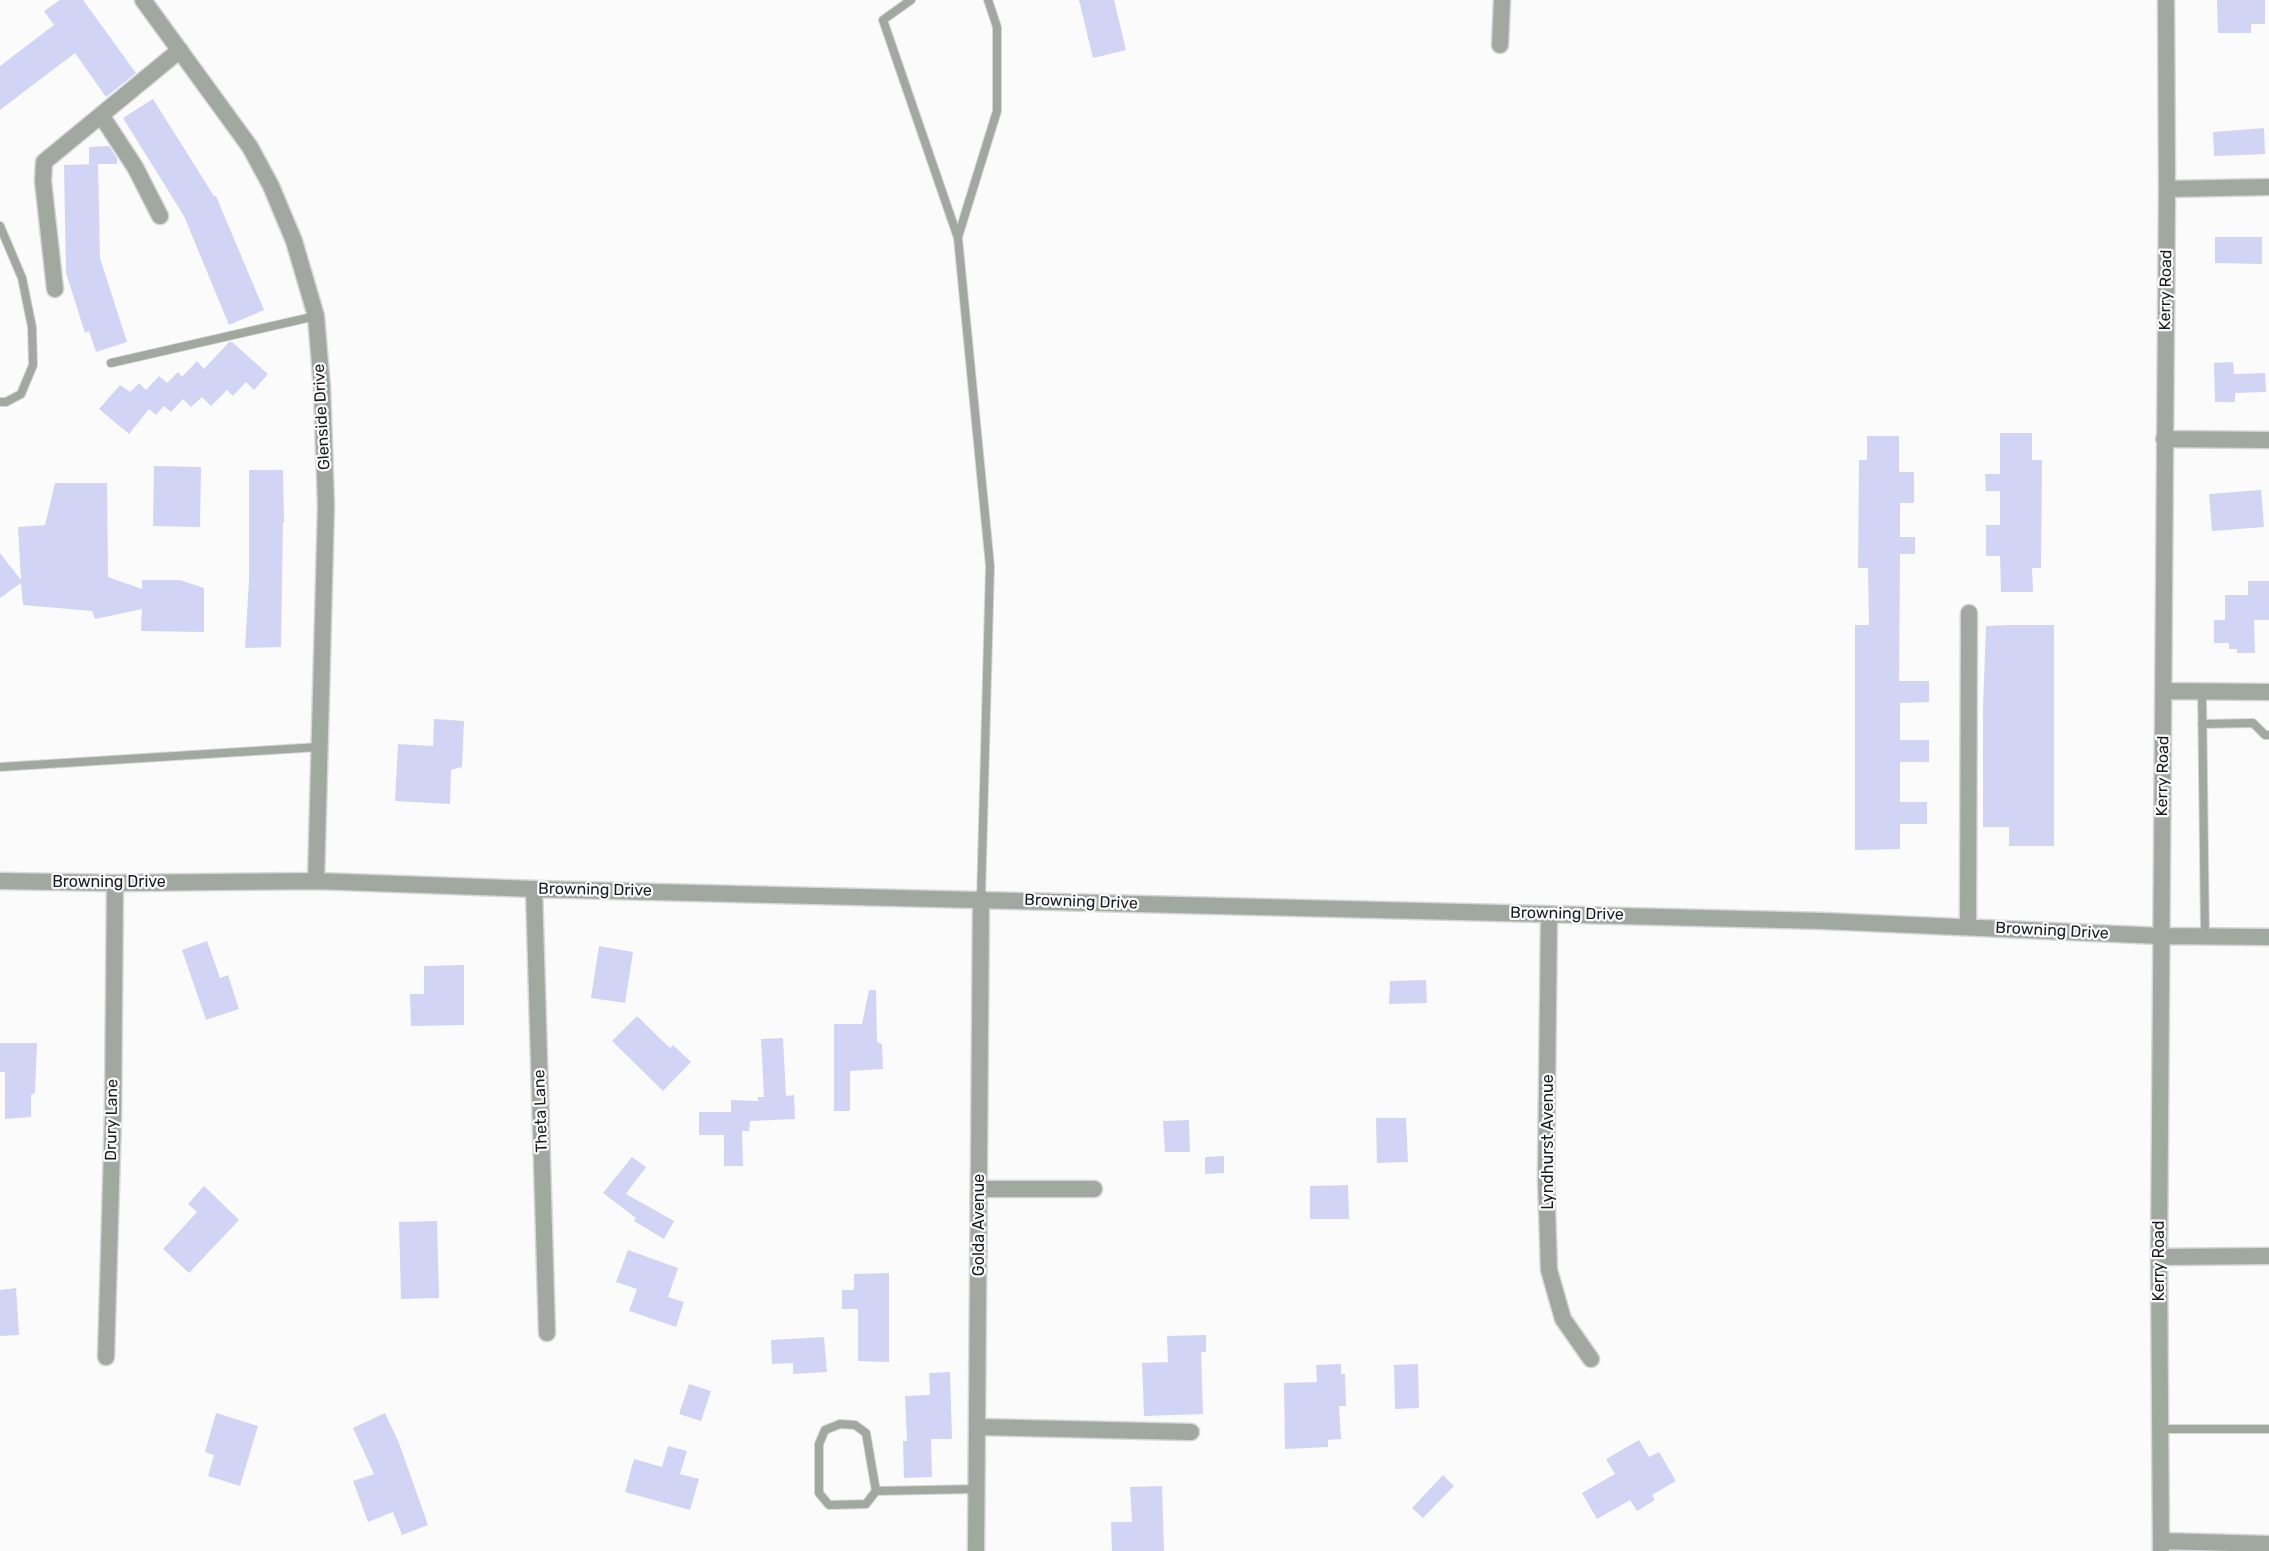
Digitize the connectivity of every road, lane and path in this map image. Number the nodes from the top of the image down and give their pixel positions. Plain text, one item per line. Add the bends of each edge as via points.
1 (144, 0) edge
2 (911, 0) edge
3 (988, 0) edge
4 (1502, 0) edge
5 (2166, 0) edge
6 (1500, 45) dead end
7 (180, 50) junction
8 (101, 116) junction
9 (2269, 187) edge
10 (2167, 189) junction
11 (160, 216) dead end
12 (0, 226) edge
13 (958, 238) junction
14 (55, 289) dead end
15 (316, 316) junction
16 (111, 363) dead end
17 (0, 402) edge
18 (2164, 439) junction
19 (2269, 440) edge
20 (1969, 613) dead end
21 (2202, 691) junction
22 (2164, 692) junction
23 (2269, 692) edge
24 (2202, 724) junction
25 (2269, 735) edge
26 (319, 747) junction
27 (0, 767) edge
28 (0, 881) edge
29 (316, 881) junction
30 (115, 883) junction
31 (534, 888) junction
32 (981, 898) junction
33 (1550, 914) junction
34 (1968, 927) junction
35 (2161, 936) junction
36 (2205, 936) junction
37 (2269, 937) edge
38 (979, 1189) junction
39 (1094, 1189) dead end
40 (2269, 1256) edge
41 (2159, 1257) junction
42 (547, 1333) dead end
43 (106, 1357) dead end
44 (1591, 1359) dead end
45 (978, 1427) junction
46 (2160, 1429) junction
47 (2269, 1429) edge
48 (1191, 1432) dead end
49 (977, 1489) junction
50 (876, 1491) junction
51 (2269, 1545) edge
52 (2161, 1546) edge
53 (976, 1551) edge

1 - 7 street, Glenside Drive
2 - 13 lane via 883,20
3 - 13 lane via 997,27 997,111
4 - 6 street
5 - 10 street, Kerry Road
7 - 8 street
7 - 15 street, Glenside Drive via 245,140 271,186 294,241
8 - 11 street via 135,166
8 - 14 street via 44,162
9 - 10 street
10 - 18 street, Kerry Road
12 - 17 lane via 22,278 32,327 33,364 21,394
13 - 32 lane via 990,566
15 - 16 lane
15 - 26 street, Glenside Drive via 326,506
18 - 19 street
18 - 22 street, Kerry Road
20 - 34 street
21 - 22 street
21 - 23 street
21 - 24 lane
22 - 35 street, Kerry Road
24 - 25 lane via 2253,723
24 - 36 lane
26 - 27 lane
26 - 29 street, Glenside Drive
28 - 30 street, Browning Drive
29 - 30 street, Browning Drive
29 - 31 street, Browning Drive
30 - 43 street, Drury Lane
31 - 32 street, Browning Drive
31 - 42 street, Theta Lane
32 - 33 street, Browning Drive
32 - 38 street, Golda Avenue
33 - 34 street, Browning Drive
33 - 44 street, Lyndhurst Avenue via 1546,1178 1549,1270 1563,1319
34 - 35 street, Browning Drive
35 - 36 street, Browning Drive
35 - 41 street, Kerry Road
36 - 37 street, Browning Drive
38 - 39 street
38 - 45 street, Golda Avenue
40 - 41 street
41 - 46 street, Kerry Road
45 - 48 street
45 - 49 street, Golda Avenue
46 - 47 lane
46 - 52 street, Kerry Road
49 - 50 lane
49 - 53 street, Golda Avenue
50 - 50 lane via 866,1433 855,1425 840,1424 825,1430 819,1444 819,1493 829,1505 866,1503
51 - 52 street

